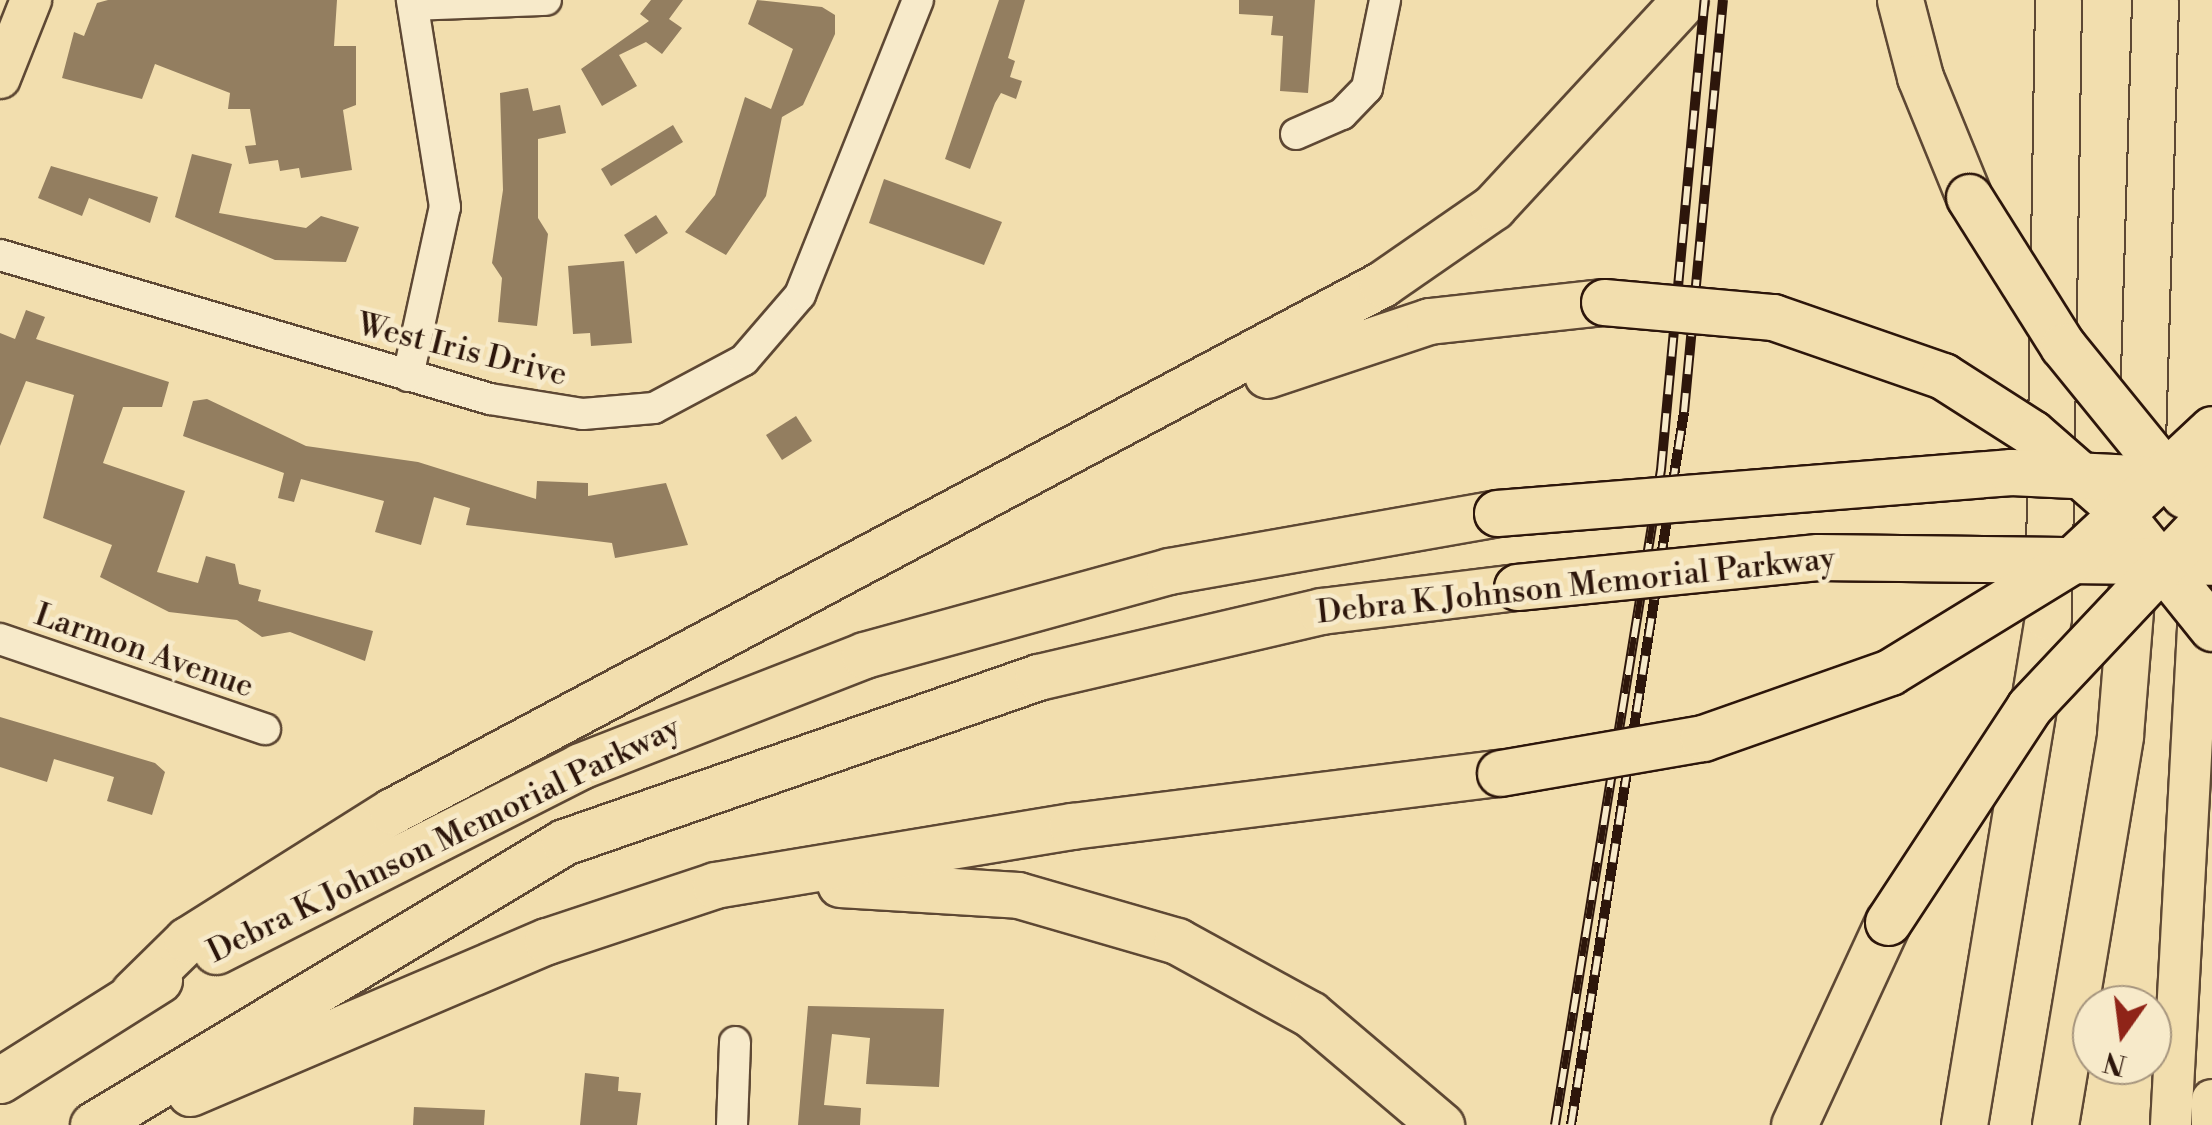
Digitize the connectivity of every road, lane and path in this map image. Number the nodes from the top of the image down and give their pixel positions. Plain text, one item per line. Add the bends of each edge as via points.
1 (31, 0) edge
2 (546, 0) edge
3 (918, 0) edge
4 (1385, 0) edge
5 (1684, 0) edge
6 (1900, 0) edge
7 (2058, 0) edge
8 (2155, 0) edge
9 (412, 3) edge
10 (0, 78) edge
11 (1296, 134) dead end
12 (0, 254) edge
13 (408, 376) junction
14 (1124, 429) junction
15 (2212, 429) edge
16 (2212, 448) edge
17 (2212, 482) edge
18 (2212, 513) edge
19 (2212, 524) edge
20 (2212, 562) edge
21 (2212, 628) edge
22 (0, 639) edge
23 (266, 729) dead end
24 (655, 908) junction
25 (133, 993) junction
26 (736, 1042) dead end
27 (0, 1080) edge
28 (2212, 1100) edge
29 (92, 1125) edge
30 (115, 1125) edge
31 (732, 1125) edge
32 (1440, 1125) edge
33 (1794, 1125) edge
34 (1964, 1125) edge
35 (2055, 1125) edge
36 (2171, 1125) edge
37 (2212, 1125) edge

1 - 10 main road
2 - 9 street
3 - 13 street, West Iris Drive via 822,252 792,307 744,360 687,396 611,414 534,409
4 - 11 street via 1367,88 1342,114
5 - 14 highway via 1593,108 1493,206 1425,256
6 - 19 highway, bridge via 1920,77 1969,197 2063,346
7 - 34 highway via 2048,617
8 - 35 highway via 2150,374 2120,735
9 - 13 street via 445,207
12 - 13 street, West Iris Drive
14 - 21 highway, bridge via 1428,321 1604,302 1773,317 1943,376 2032,433 2110,501
14 - 25 highway via 392,811 187,940
15 - 24 highway, bridge via 2070,561 1904,664 1703,738 1500,773 859,858 680,894
16 - 36 main road via 2178,859
17 - 25 highway, Debra K Johnson Memorial Parkway, bridge via 2011,472 1497,514 1150,575 864,655 580,766
18 - 33 highway, bridge via 2122,599 2020,718 1888,922
20 - 29 highway, Debra K Johnson Memorial Parkway, bridge via 1818,557 1321,611 1038,677 564,842
22 - 23 street, Larmon Avenue
24 - 30 highway via 547,941
24 - 32 highway via 888,883 990,890 1101,914 1267,986 1356,1048
25 - 27 highway, Debra K Johnson Memorial Parkway
26 - 31 street
28 - 37 main road

